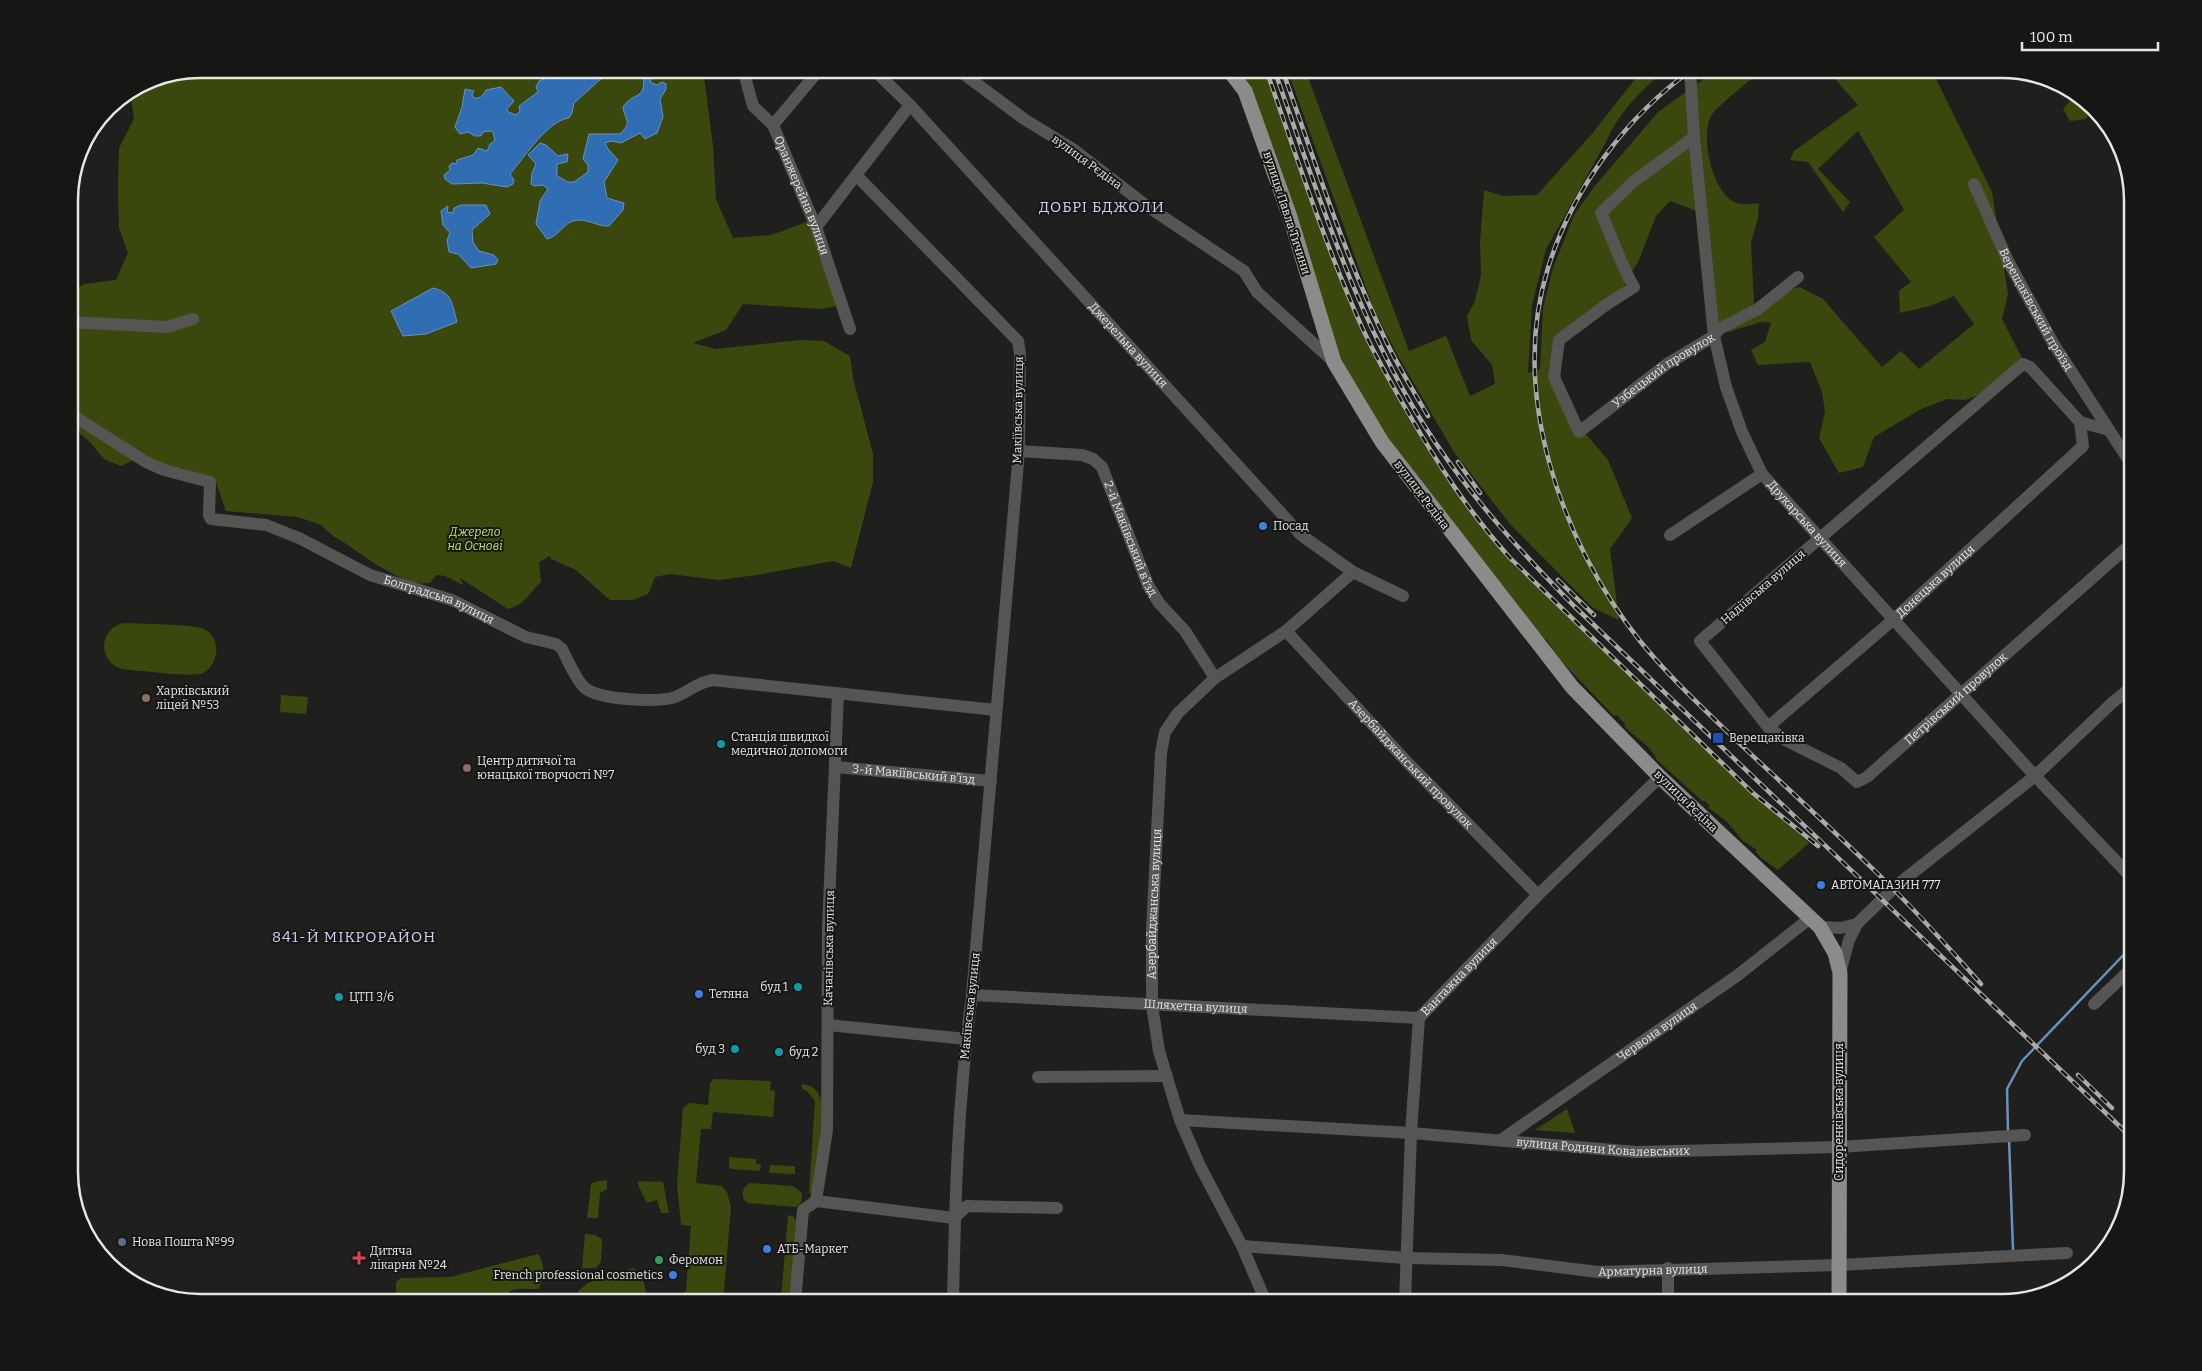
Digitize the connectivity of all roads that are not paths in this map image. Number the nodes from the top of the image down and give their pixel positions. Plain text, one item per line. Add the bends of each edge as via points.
1 (745, 78) edge
2 (812, 78) edge
3 (882, 78) edge
4 (969, 78) edge
5 (1235, 78) edge
6 (1691, 78) edge
7 (910, 105) junction
8 (772, 125) junction
9 (1694, 137) junction
10 (856, 176) junction
11 (1974, 184) dead end
12 (816, 227) junction
13 (1798, 277) dead end
14 (193, 319) dead end
15 (78, 322) edge
16 (850, 329) dead end
17 (1714, 336) junction
18 (1334, 362) junction
19 (78, 419) edge
20 (2080, 422) junction
21 (2109, 430) junction
22 (1019, 451) junction
23 (2124, 453) edge
24 (1762, 474) junction
25 (1670, 535) dead end
26 (1820, 537) junction
27 (2124, 550) edge
28 (1353, 572) junction
29 (1403, 596) dead end
30 (1894, 619) junction
31 (1286, 631) junction
32 (1215, 678) junction
33 (2124, 693) edge
34 (838, 694) junction
35 (1962, 695) junction
36 (996, 710) junction
37 (1768, 727) junction
38 (835, 767) junction
39 (2035, 776) junction
40 (1660, 777) junction
41 (991, 781) junction
42 (2124, 870) edge
43 (1538, 895) junction
44 (1815, 923) junction
45 (1857, 924) junction
46 (1840, 973) junction
47 (2124, 976) edge
48 (972, 996) junction
49 (2094, 1004) dead end
50 (1152, 1005) junction
51 (1419, 1018) junction
52 (828, 1025) junction
53 (966, 1039) junction
54 (1167, 1076) junction
55 (1038, 1077) dead end
56 (1180, 1120) junction
57 (1411, 1133) junction
58 (2025, 1135) dead end
59 (1501, 1140) junction
60 (1839, 1147) junction
61 (816, 1201) junction
62 (1056, 1208) dead end
63 (954, 1218) junction
64 (1242, 1246) junction
65 (2067, 1253) dead end
66 (1406, 1258) junction
67 (1839, 1265) junction
68 (1668, 1268) junction
69 (796, 1294) edge
70 (952, 1294) edge
71 (1263, 1294) edge
72 (1405, 1294) edge
73 (1668, 1294) edge
74 (1839, 1294) edge

1 - 8 street, Оранжерейна вулиця via 753,106
2 - 8 street
3 - 7 street, Джерельна вулиця
4 - 18 street, вулиця Рєдіна via 1024,119 1072,149 1144,204 1244,271 1257,292
5 - 18 main road, вулиця Павла Тичини via 1245,91 1290,217
6 - 9 street, Друкарська вулиця
7 - 10 street
7 - 28 street, Джерельна вулиця via 1301,535
8 - 12 street, Оранжерейна вулиця
9 - 17 street, Друкарська вулиця
9 - 17 street, Узбецький провулок via 1633,182 1601,213 1634,287 1559,340 1554,377 1580,432 1667,364
10 - 12 street
10 - 22 street, Макіївська вулиця via 1018,341
11 - 21 street, Верещаківський проїзд via 2008,261 2053,343
12 - 16 street, Оранжерейна вулиця
13 - 17 street, Узбецький провулок via 1758,309 1719,329
14 - 15 street via 167,327
17 - 24 street, Друкарська вулиця via 1742,432
18 - 40 main road, вулиця Рєдіна via 1382,442 1487,580 1572,687
19 - 34 street, Болградська вулиця via 146,462 210,482 211,519 266,525 299,538 370,575 452,600 526,637 556,644 584,687 592,693 644,700 672,698 701,682 713,680
20 - 21 street
20 - 26 street, Надіївська вулиця via 2030,367 2023,364
20 - 30 street, Донецька вулиця via 2083,446
21 - 23 street, Верещаківський проїзд
22 - 32 street, 2-й Макіївський в’їзд via 1082,455 1102,467 1148,584 1159,603 1185,631
22 - 36 street, Макіївська вулиця
24 - 25 street
24 - 26 street, Друкарська вулиця
26 - 30 street, Друкарська вулиця
26 - 37 street, Надіївська вулиця via 1700,641
27 - 35 street, Петрівський провулок
28 - 29 street, Джерельна вулиця
28 - 31 street, Азербайджанська вулиця
30 - 35 street, Друкарська вулиця
30 - 37 street, Донецька вулиця
31 - 32 street, Азербайджанська вулиця
31 - 43 street, Азербайджанський провулок via 1409,764
32 - 50 street, Азербайджанська вулиця via 1178,713 1165,732 1161,754 1152,931
33 - 39 street, Сидоренківська вулиця
34 - 36 street
34 - 38 street, Качанівська вулиця
35 - 37 street, Петрівський провулок via 1867,777 1857,782 1841,768 1786,741
35 - 39 street, Друкарська вулиця
36 - 41 street, Макіївська вулиця
38 - 41 street, 3-й Макіївський в’їзд
38 - 52 street, Качанівська вулиця via 828,927
39 - 42 street, Друкарська вулиця
39 - 45 street, Сидоренківська вулиця via 1896,886
40 - 43 street, Вантажна вулиця
40 - 44 main road, вулиця Рєдіна
41 - 48 street, Макіївська вулиця
43 - 51 street, Вантажна вулиця
44 - 45 street via 1841,928
44 - 46 main road, вулиця Рєдіна via 1835,953
44 - 59 street, Червона вулиця
45 - 46 street, Сидоренківська вулиця via 1844,953
46 - 60 main road, Сидоренківська вулиця
47 - 49 street
48 - 50 street, Шляхетна вулиця
48 - 53 street, Макіївська вулиця
50 - 51 street, Шляхетна вулиця
50 - 54 street, Азербайджанська вулиця via 1159,1051
51 - 57 street, Вантажна вулиця
52 - 53 street
52 - 61 street, Качанівська вулиця via 827,1130
53 - 63 street, Макіївська вулиця
54 - 55 street
54 - 56 street, Азербайджанська вулиця
56 - 57 street, вулиця Родини Ковалевських
56 - 64 street, Азербайджанська вулиця
57 - 59 street, вулиця Родини Ковалевських
57 - 66 street, Вантажна вулиця
58 - 60 street, вулиця Родини Ковалевських
59 - 60 street, вулиця Родини Ковалевських via 1637,1152
60 - 67 main road, Сидоренківська вулиця
61 - 63 street
61 - 69 street, Качанівська вулиця via 803,1210
62 - 63 street via 967,1206
63 - 70 street, Макіївська вулиця
64 - 66 street, Арматурна вулиця
64 - 71 street, Азербайджанська вулиця
65 - 67 street, Арматурна вулиця
66 - 68 street, Арматурна вулиця via 1502,1260 1598,1272
66 - 72 street, Вантажна вулиця
67 - 68 street, Арматурна вулиця
67 - 74 main road, Сидоренківська вулиця
68 - 73 street

